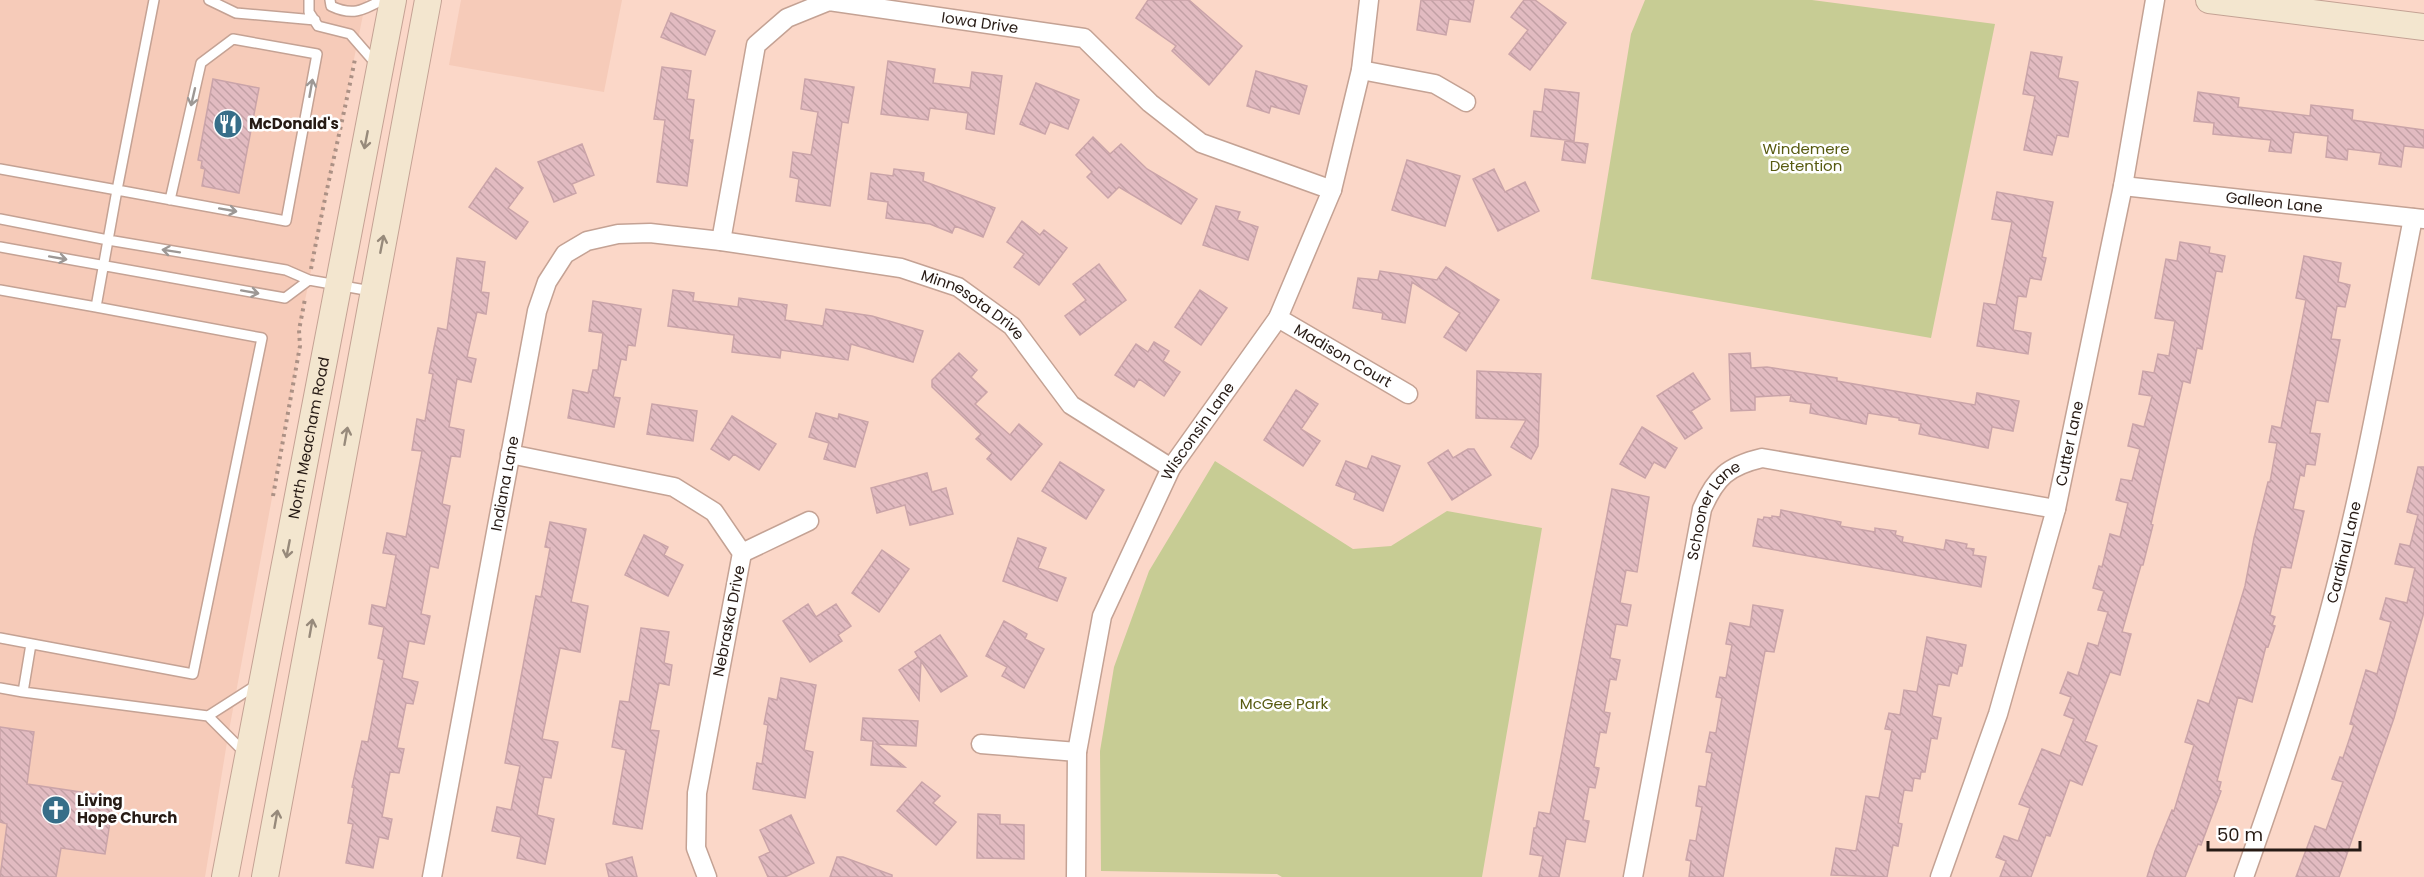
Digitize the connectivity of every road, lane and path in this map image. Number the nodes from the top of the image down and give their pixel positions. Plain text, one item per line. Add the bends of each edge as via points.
1 (154, 0) edge
2 (209, 0) edge
3 (309, 0) edge
4 (330, 0) edge
5 (382, 0) edge
6 (393, 0) edge
7 (428, 0) edge
8 (1369, 0) edge
9 (2155, 0) edge
10 (2209, 0) edge
11 (315, 21) junction
12 (2424, 27) edge
13 (358, 43) junction
14 (380, 68) junction
15 (1361, 70) junction
16 (1466, 102) dead end
17 (0, 169) edge
18 (2123, 186) junction
19 (117, 190) junction
20 (1332, 190) junction
21 (170, 200) junction
22 (2419, 218) edge
23 (0, 219) edge
24 (108, 240) junction
25 (721, 241) junction
26 (0, 247) edge
27 (315, 251) dead end
28 (103, 266) junction
29 (309, 280) junction
30 (338, 285) junction
31 (0, 290) edge
32 (373, 292) junction
33 (96, 306) junction
34 (1278, 318) junction
35 (1408, 394) dead end
36 (510, 454) junction
37 (1171, 468) junction
38 (2056, 510) junction
39 (809, 521) dead end
40 (742, 553) junction
41 (0, 638) edge
42 (31, 644) junction
43 (262, 681) junction
44 (0, 688) edge
45 (23, 692) junction
46 (208, 716) junction
47 (981, 744) dead end
48 (1077, 752) junction
49 (248, 756) junction
50 (225, 877) edge
51 (265, 877) edge
52 (432, 877) edge
53 (707, 877) edge
54 (1076, 877) edge
55 (1632, 877) edge
56 (1940, 877) edge
57 (2244, 877) edge

1 - 19 lane
2 - 11 lane via 236,13
3 - 11 lane via 309,12
4 - 5 lane via 331,6 346,13 369,8
6 - 14 main road, North Meacham Road
32 -> 7 main road
8 - 15 street, Wisconsin Lane
9 - 18 street, Cutter Lane
10 - 12 main road
11 - 13 lane via 318,26 350,34
13 - 14 lane
13 - 27 path
14 -> 30 main road, North Meacham Road
15 - 16 street via 1435,84
15 - 20 street, Wisconsin Lane
17 - 19 lane
18 - 22 street, Galleon Lane
18 - 38 street, Cutter Lane
19 - 21 lane
19 - 24 lane
20 - 25 street, Iowa Drive via 1201,143 1150,103 1084,38 829,1 787,18 756,45
20 - 34 street, Wisconsin Lane
21 -> 21 lane via 286,221 317,54 233,39 201,63
22 - 57 street, Cardinal Lane via 2329,613
23 - 24 lane
24 - 28 lane
29 -> 24 lane via 286,270
25 - 36 street, Indiana Lane via 650,233 618,234 587,241 565,254 547,282 537,311
25 - 37 street, Minnesota Drive via 901,268 958,287 1012,326 1071,405
26 -> 28 lane
28 -> 29 lane via 285,298
28 - 33 lane
29 - 30 lane
30 - 32 lane
30 -> 43 main road, North Meacham Road
31 - 33 lane
51 -> 32 main road
33 - 42 lane via 262,338 193,674
34 - 35 street, Madison Court
34 - 37 street, Wisconsin Lane
36 - 40 street, Nebraska Drive via 674,487 714,512
36 - 52 street, Indiana Lane
37 - 48 street, Wisconsin Lane via 1102,616
38 - 55 street, Schooner Lane via 1762,458 1740,463 1723,475 1711,488 1702,509
38 - 56 street, Cutter Lane via 1998,714
39 - 40 street
40 - 53 street, Nebraska Drive via 697,793 696,848
41 - 42 lane
42 - 45 lane
43 - 46 lane
43 - 49 main road, North Meacham Road
44 - 45 lane
45 - 46 lane
46 - 49 lane
47 - 48 street
48 - 54 street, Wisconsin Lane
49 - 50 main road, North Meacham Road

